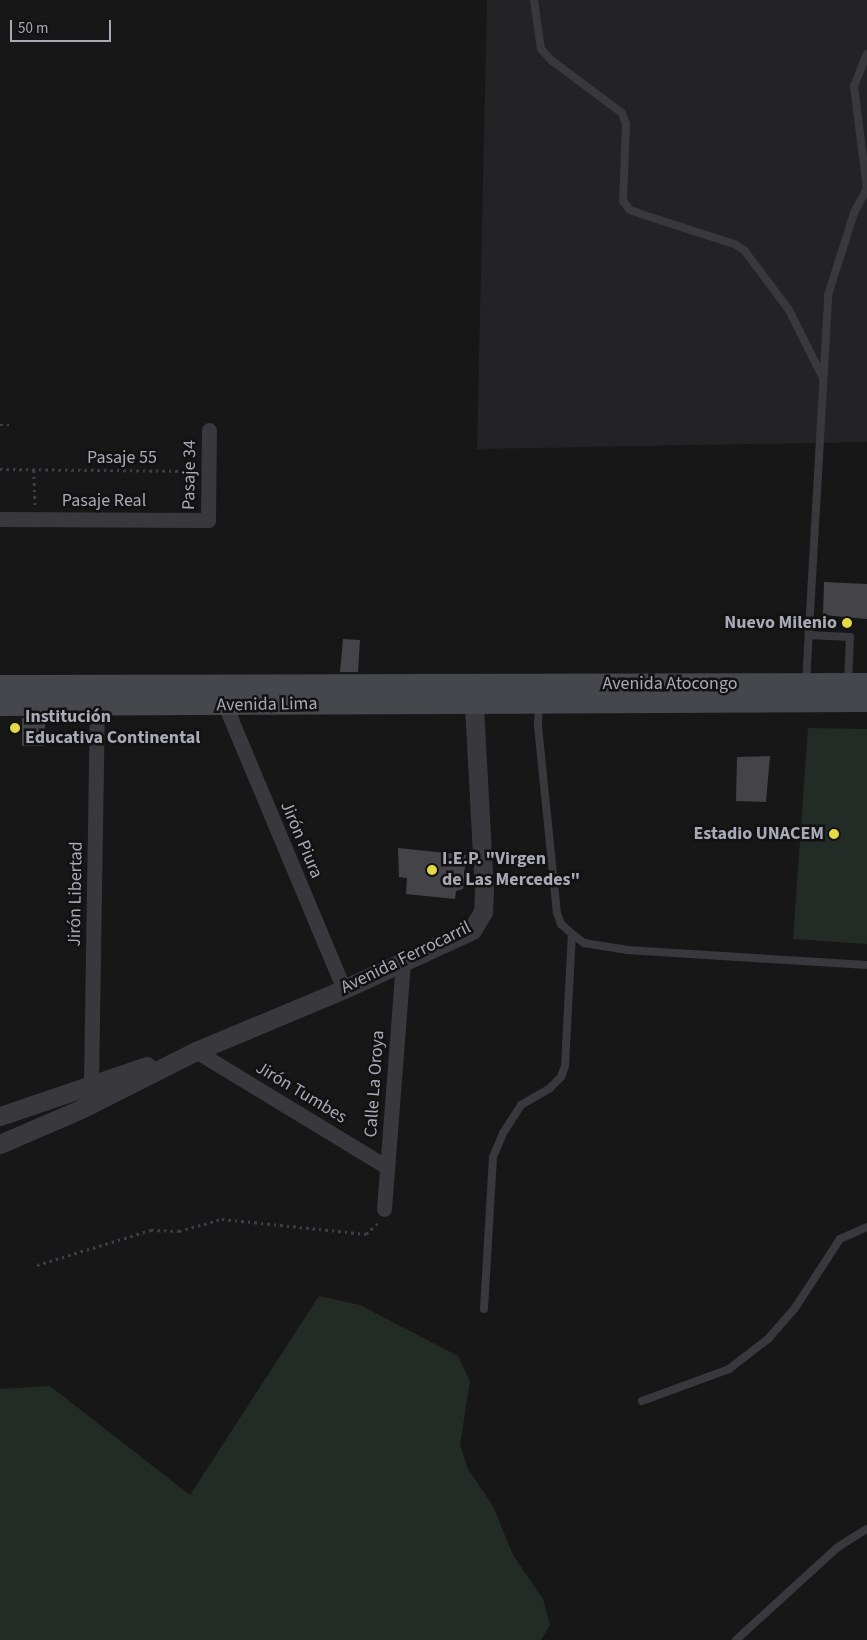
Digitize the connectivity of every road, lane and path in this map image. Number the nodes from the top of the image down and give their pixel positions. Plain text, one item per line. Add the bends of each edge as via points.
1 (534, 0) edge
2 (867, 54) edge
3 (823, 378) junction
4 (0, 425) edge
5 (11, 425) dead end
6 (209, 430) dead end
7 (0, 469) edge
8 (34, 470) junction
9 (209, 471) junction
10 (0, 519) edge
11 (36, 519) junction
12 (208, 520) joint
13 (809, 635) junction
14 (0, 686) edge
15 (857, 692) edge
16 (806, 693) junction
17 (473, 694) junction
18 (543, 694) junction
19 (0, 705) edge
20 (97, 705) junction
21 (225, 706) junction
22 (572, 934) junction
23 (403, 962) junction
24 (867, 965) edge
25 (344, 989) junction
26 (196, 1051) junction
27 (91, 1083) junction
28 (0, 1116) edge
29 (0, 1144) edge
30 (387, 1168) junction
31 (384, 1209) joint
32 (867, 1227) edge
33 (37, 1265) dead end
34 (484, 1308) dead end
35 (642, 1401) dead end
36 (867, 1529) edge
37 (736, 1640) edge

1 - 3 lane via 541,49 622,113 623,201 641,214 744,250 789,310
2 - 3 lane via 854,86 867,189 854,213 828,295
3 - 13 lane
4 - 5 path
6 - 9 street, Pasaje 34
7 - 8 path, Pasaje 55
8 - 9 path, Pasaje 55
8 - 11 path
9 - 12 street, Pasaje 34
10 - 11 street, Pasaje Real
11 - 12 street, Pasaje Real
13 - 15 lane via 850,637
13 - 16 lane
14 - 17 main road, Avenida Lima
15 - 16 main road, Avenida Atocongo
16 - 18 main road, Avenida Atocongo
17 - 18 main road, Avenida Atocongo
17 - 21 main road, Avenida Lima
17 - 23 street, Avenida Ferrocarril via 483,842 483,912 472,930
18 - 22 lane via 538,726 557,913 561,924
19 - 20 main road, Avenida Lima
20 - 21 main road, Avenida Lima
20 - 27 street, Jirón Libertad
21 - 25 street, Jirón Piura
22 - 24 lane via 584,942 627,950
22 - 34 lane via 566,1066 550,1088 522,1105 504,1132 493,1157
23 - 25 street, Avenida Ferrocarril
23 - 30 street, Calle La Oroya
25 - 26 street, Avenida Ferrocarril
26 - 27 street, Avenida Ferrocarril
26 - 29 street, Avenida Ferrocarril via 83,1108
26 - 30 street, Jirón Tumbes
27 - 28 street, Avenida Ferrocarril
30 - 31 street, Calle La Oroya
31 - 33 path via 378,1227 366,1234 222,1219 179,1231 151,1230
32 - 35 lane via 840,1239 795,1308 768,1339 729,1369
36 - 37 lane via 838,1547

